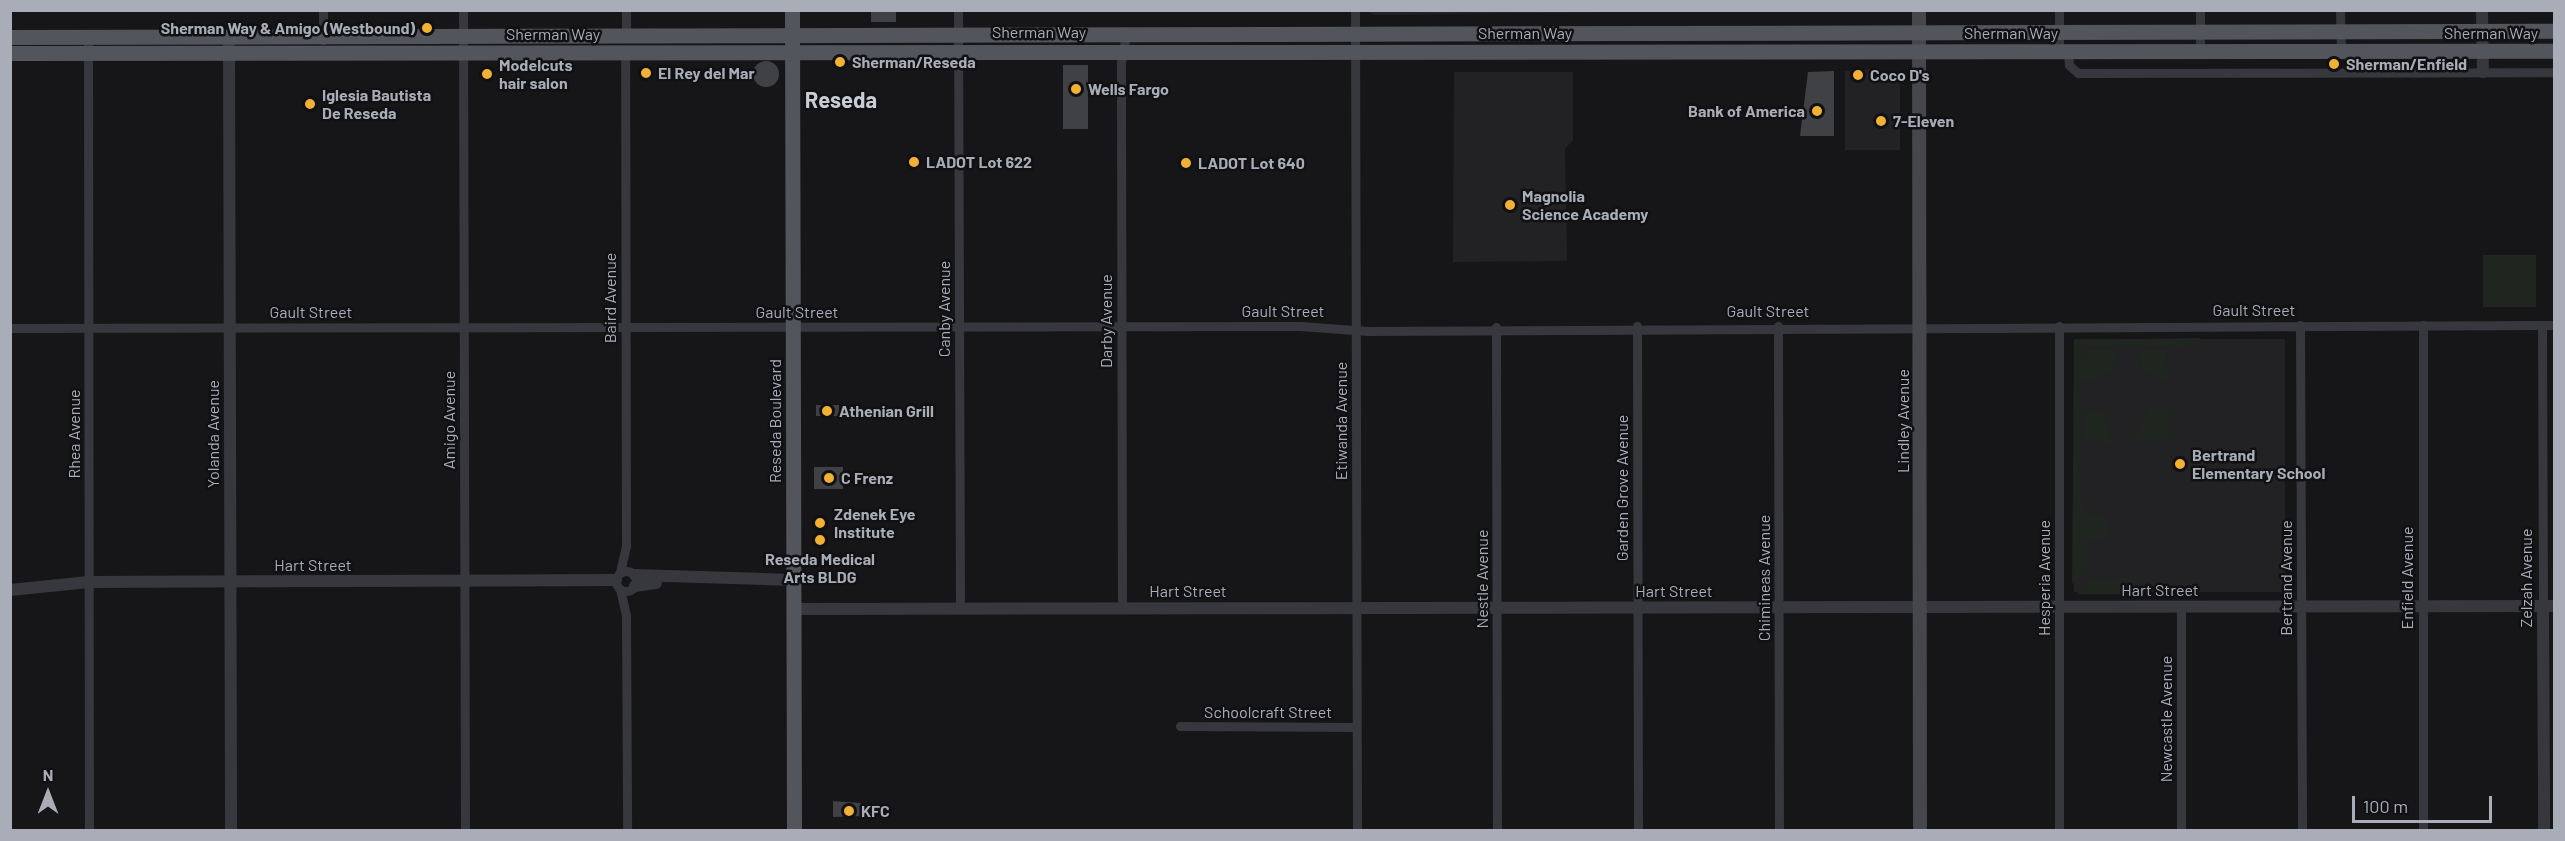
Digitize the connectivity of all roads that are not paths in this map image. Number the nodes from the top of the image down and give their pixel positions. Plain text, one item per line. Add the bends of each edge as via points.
1 (324, 10) edge
2 (463, 10) edge
3 (626, 10) edge
4 (792, 10) edge
5 (958, 10) edge
6 (1355, 10) edge
7 (1919, 10) edge
8 (2059, 10) edge
9 (2200, 10) edge
10 (2340, 10) edge
11 (2482, 10) edge
12 (2341, 31) junction
13 (2482, 31) junction
14 (2554, 31) edge
15 (2200, 32) junction
16 (1919, 33) junction
17 (2059, 33) junction
18 (10, 37) edge
19 (88, 37) junction
20 (792, 43) junction
21 (958, 43) junction
22 (1124, 43) junction
23 (1355, 43) junction
24 (229, 44) junction
25 (322, 44) junction
26 (463, 44) junction
27 (626, 44) junction
28 (1919, 51) junction
29 (2482, 51) junction
30 (2554, 51) edge
31 (2064, 52) junction
32 (2200, 52) junction
33 (2341, 52) junction
34 (10, 53) edge
35 (88, 53) junction
36 (2483, 72) junction
37 (2554, 72) edge
38 (2300, 325) junction
39 (2423, 325) junction
40 (2542, 325) junction
41 (2554, 325) edge
42 (959, 326) junction
43 (1121, 326) junction
44 (1636, 326) junction
45 (1778, 326) junction
46 (1919, 326) junction
47 (2059, 326) junction
48 (89, 327) junction
49 (230, 327) junction
50 (626, 327) junction
51 (792, 327) junction
52 (1496, 327) junction
53 (10, 328) edge
54 (464, 328) junction
55 (1355, 328) junction
56 (626, 545) junction
57 (619, 580) junction
58 (793, 580) junction
59 (229, 581) junction
60 (464, 581) junction
61 (633, 581) junction
62 (89, 582) junction
63 (10, 590) edge
64 (2422, 606) junction
65 (2549, 606) edge
66 (1919, 607) junction
67 (2059, 607) junction
68 (2181, 607) junction
69 (2301, 607) junction
70 (960, 608) junction
71 (1122, 608) junction
72 (1356, 608) junction
73 (1497, 608) junction
74 (1637, 608) junction
75 (1779, 608) junction
76 (793, 609) junction
77 (626, 615) junction
78 (1180, 726) dead end
79 (1356, 727) junction
80 (89, 831) edge
81 (231, 831) edge
82 (465, 831) edge
83 (627, 831) edge
84 (794, 831) edge
85 (1357, 831) edge
86 (1497, 831) edge
87 (1638, 831) edge
88 (1779, 831) edge
89 (1920, 831) edge
90 (2059, 831) edge
91 (2181, 831) edge
92 (2302, 831) edge
93 (2423, 831) edge
94 (2544, 831) edge

1 - 25 street
2 - 26 street, Amigo Avenue
3 - 27 street, Baird Avenue
4 - 20 main road, Reseda Boulevard
5 - 21 street, Canby Avenue
6 - 23 street, Etiwanda Avenue
7 - 16 main road, Lindley Avenue
8 - 17 street
9 - 15 street
10 - 12 street
11 - 13 street
12 - 13 main road, Sherman Way
12 - 15 main road, Sherman Way
12 - 33 street
13 - 14 main road, Sherman Way
13 - 29 street
15 - 17 main road, Sherman Way
15 - 32 street
16 - 17 main road, Sherman Way
16 - 23 main road, Sherman Way
16 - 28 main road, Lindley Avenue
17 - 31 street
18 - 19 main road, Sherman Way
19 - 24 main road, Sherman Way
19 - 35 street, Rhea Avenue
20 - 21 main road, Sherman Way
20 - 27 main road, Sherman Way
20 - 51 main road, Reseda Boulevard
21 - 22 main road, Sherman Way
21 - 42 street, Canby Avenue
22 - 23 main road, Sherman Way
22 - 43 street, Darby Avenue
23 - 28 main road, Sherman Way
23 - 55 street, Etiwanda Avenue
24 - 25 main road, Sherman Way
24 - 35 main road, Sherman Way
24 - 49 street, Yolanda Avenue
25 - 26 main road, Sherman Way
26 - 27 main road, Sherman Way
26 - 54 street, Amigo Avenue
27 - 50 street, Baird Avenue
28 - 31 main road, Sherman Way
28 - 46 main road, Lindley Avenue
29 - 30 main road, Sherman Way
29 - 33 main road, Sherman Way
29 - 36 street
31 - 32 main road, Sherman Way
31 - 36 street, Sherman Way via 2068,65 2078,73
32 - 33 main road, Sherman Way
34 - 35 main road, Sherman Way
35 - 48 street, Rhea Avenue
36 - 37 street, Sherman Way
38 - 39 street, Gault Street
38 - 47 street, Gault Street
38 - 69 street, Bertrand Avenue
39 - 40 street, Gault Street
39 - 64 street, Enfield Avenue
40 - 41 street, Gault Street
40 - 65 street, Zelzah Avenue
42 - 43 street, Gault Street
42 - 51 street, Gault Street
42 - 70 street, Canby Avenue
43 - 55 street, Gault Street
43 - 71 street, Darby Avenue
44 - 45 street, Gault Street
44 - 52 street, Gault Street
44 - 74 street, Garden Grove Avenue
45 - 46 street, Gault Street
45 - 75 street, Chimineas Avenue
46 - 47 street, Gault Street
46 - 66 main road, Lindley Avenue
47 - 67 street, Hesperia Avenue
48 - 49 street, Gault Street
48 - 53 street, Gault Street
48 - 62 street, Rhea Avenue
49 - 54 street, Gault Street
49 - 59 street, Yolanda Avenue
50 - 51 street, Gault Street
50 - 54 street, Gault Street
50 - 56 street, Baird Avenue
51 - 58 main road, Reseda Boulevard
52 - 55 street, Gault Street
52 - 73 street, Nestle Avenue
54 - 60 street, Amigo Avenue
55 - 72 street, Etiwanda Avenue
56 - 57 street, Baird Avenue
56 - 61 street, Baird Avenue
57 - 60 street, Hart Street
57 - 61 street
57 - 61 street
57 - 77 street, Baird Avenue
58 - 61 street
58 - 76 main road, Reseda Boulevard
59 - 60 street, Hart Street
59 - 62 street, Hart Street
59 - 81 street, Yolanda Avenue
60 - 82 street, Amigo Avenue
61 - 77 street, Baird Avenue
62 - 63 street, Hart Street
62 - 80 street, Rhea Avenue
64 - 65 street, Hart Street
64 - 69 street, Hart Street
64 - 93 street, Enfield Avenue
65 - 94 street, Zelzah Avenue
66 - 67 street, Hart Street
66 - 75 street, Hart Street
66 - 89 main road, Lindley Avenue
67 - 68 street, Hart Street
67 - 90 street, Hesperia Avenue
68 - 69 street, Hart Street
68 - 91 street, Newcastle Avenue
69 - 92 street, Bertrand Avenue
70 - 71 street, Hart Street
70 - 76 street, Hart Street
71 - 72 street, Hart Street
72 - 73 street, Hart Street
72 - 79 street, Etiwanda Avenue
73 - 74 street, Hart Street
73 - 86 street, Nestle Avenue
74 - 75 street, Hart Street
74 - 87 street, Garden Grove Avenue
75 - 88 street, Chimineas Avenue
76 - 84 main road, Reseda Boulevard
77 - 83 street, Baird Avenue
78 - 79 street, Schoolcraft Street
79 - 85 street, Etiwanda Avenue

